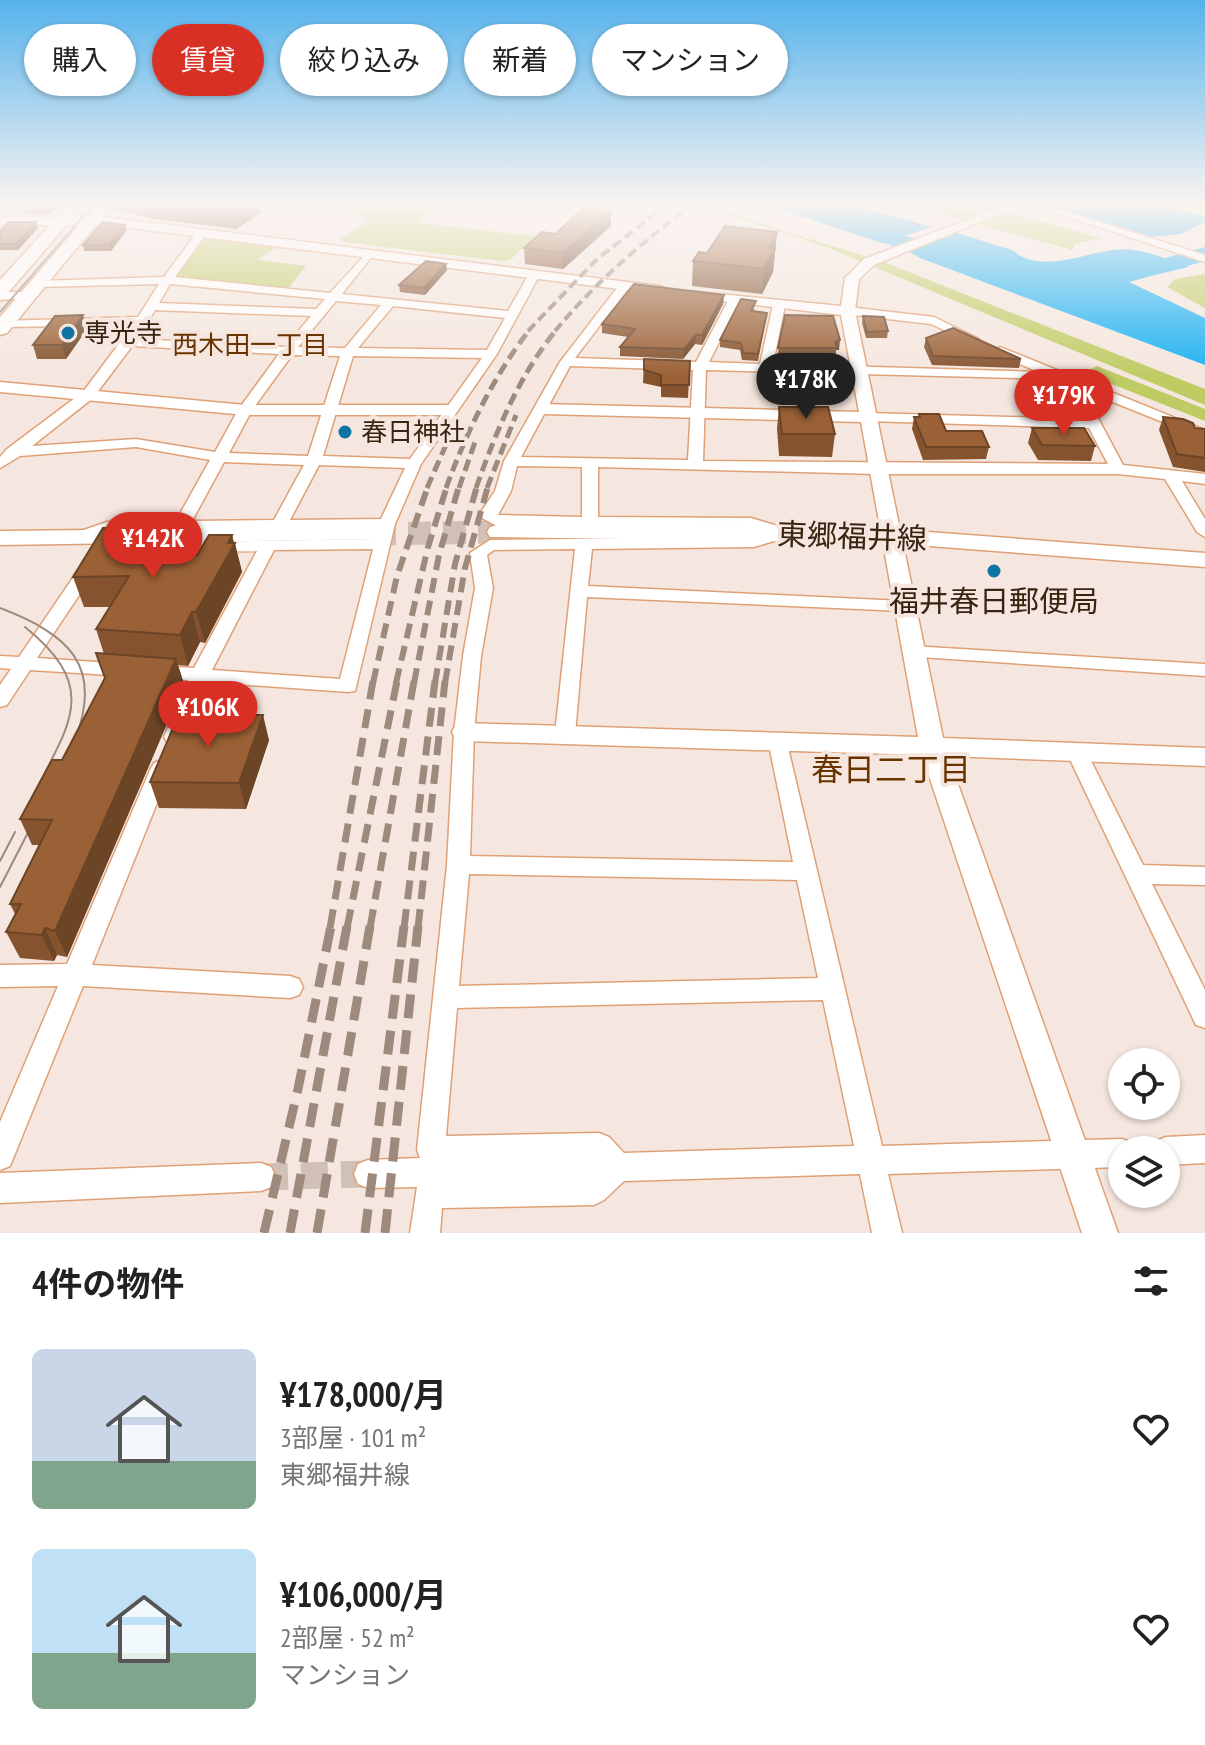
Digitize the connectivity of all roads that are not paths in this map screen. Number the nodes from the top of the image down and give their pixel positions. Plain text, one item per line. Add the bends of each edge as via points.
1 (27, 263) edge
2 (55, 263) edge
3 (180, 263) edge
4 (362, 263) edge
5 (427, 263) edge
6 (868, 263) edge
7 (533, 276) junction
8 (167, 280) junction
9 (624, 286) junction
10 (34, 289) junction
11 (0, 294) edge
12 (334, 296) junction
13 (735, 299) junction
14 (390, 302) junction
15 (779, 305) junction
16 (151, 306) junction
17 (848, 311) junction
18 (320, 313) junction
19 (514, 315) junction
20 (142, 321) junction
21 (3, 326) edge
22 (129, 342) junction
23 (288, 351) junction
24 (348, 352) junction
25 (491, 354) junction
26 (566, 362) junction
27 (700, 367) junction
28 (766, 368) junction
29 (859, 371) junction
30 (1055, 376) junction
31 (1072, 382) junction
32 (0, 387) edge
33 (88, 395) junction
34 (543, 409) junction
35 (245, 410) junction
36 (330, 410) junction
37 (449, 410) junction
38 (698, 413) junction
39 (868, 417) junction
40 (1094, 424) junction
41 (1205, 435) edge
42 (12, 452) junction
43 (219, 457) junction
44 (314, 460) junction
45 (511, 461) junction
46 (590, 463) junction
47 (0, 464) edge
48 (414, 464) junction
49 (695, 465) junction
50 (877, 469) junction
51 (1118, 469) junction
52 (1171, 476) junction
53 (1205, 479) edge
54 (590, 522) junction
55 (181, 527) junction
56 (498, 532) tunnel mouth
57 (1205, 532) edge
58 (785, 533) junction
59 (380, 534) junction
60 (273, 536) junction
61 (889, 536) junction
62 (78, 537) junction
63 (0, 538) edge
64 (584, 542) junction
65 (102, 548) junction
66 (1205, 560) edge
67 (579, 591) junction
68 (903, 606) junction
69 (912, 652) junction
70 (0, 662) edge
71 (25, 663) junction
72 (1205, 670) edge
73 (200, 675) junction
74 (0, 700) edge
75 (464, 732) junction
76 (565, 734) junction
77 (778, 740) junction
78 (932, 746) junction
79 (1077, 753) junction
80 (1205, 757) edge
81 (458, 865) junction
82 (807, 871) junction
83 (1135, 874) junction
84 (1205, 876) edge
85 (74, 975) junction
86 (0, 976) edge
87 (290, 987) dead end
88 (833, 989) junction
89 (447, 997) junction
90 (1205, 1017) edge
91 (1205, 1149) edge
92 (1180, 1150) edge
93 (1108, 1154) edge
94 (1072, 1155) junction
95 (0, 1156) edge
96 (871, 1160) junction
97 (618, 1167) junction
98 (368, 1174) tunnel mouth
99 (261, 1177) tunnel mouth
100 (0, 1188) edge
101 (425, 1233) edge
102 (887, 1233) edge
103 (1100, 1233) edge

1 - 11 main road
2 - 10 main road
3 - 8 street
4 - 12 street
5 - 7 street
6 - 17 street via 850,283
7 - 9 street
7 - 19 street
8 - 10 street
8 - 12 street
8 - 16 street
9 - 13 street
9 - 26 street
10 - 11 street
10 - 21 main road
12 - 14 street
12 - 18 street
13 - 15 street
13 - 27 street
14 - 19 street
14 - 24 street
15 - 17 street
15 - 28 street
16 - 18 street
16 - 20 street
17 - 29 street
17 - 30 street via 934,321
18 - 23 street
19 - 25 street
20 - 21 street
20 - 22 street
22 - 23 street
22 - 33 street
23 - 24 street
23 - 35 street
24 - 25 street
24 - 36 street
25 - 37 street
26 - 27 street
26 - 34 street
27 - 28 street
27 - 38 street
28 - 29 street
29 - 30 street
29 - 39 street
30 - 31 street
31 - 40 street
31 - 41 street
32 - 33 street
33 - 35 street
33 - 42 street
34 - 38 street
34 - 45 street
35 - 36 street
35 - 43 street
36 - 37 street
36 - 44 street
37 - 48 street
38 - 39 street
38 - 49 street
39 - 40 street
39 - 50 street
40 - 51 street
42 - 43 street via 136,443
42 - 47 street
43 - 44 street
43 - 55 street
44 - 48 street
44 - 60 street
45 - 46 street
45 - 54 street via 490,518
46 - 49 street
46 - 54 street
48 - 59 street
49 - 50 street
50 - 51 street
50 - 61 street
51 - 52 street
52 - 53 street
52 - 57 street
54 - 58 street via 751,523
55 - 60 street
55 - 62 street via 107,527
56 - 58 main road, 東郷福井線
58 - 61 main road, 東郷福井線
58 - 64 street via 754,542
59 - 60 street
59 - 62 main road
59 - 73 street via 348,686
60 - 65 street
60 - 73 street
61 - 66 main road, 東郷福井線
61 - 68 street
62 - 63 main road
62 - 65 street
64 - 67 street
64 - 75 street via 490,545 478,553 484,588
65 - 71 street
67 - 68 street
67 - 76 street
68 - 69 street
69 - 72 street
69 - 78 street
70 - 71 street
71 - 73 street
71 - 74 street
73 - 85 street
75 - 76 street
75 - 81 street
76 - 77 street
77 - 78 street
77 - 82 street
78 - 79 street
78 - 94 street
79 - 80 street
79 - 83 street
81 - 82 street
81 - 89 street
82 - 88 street
83 - 84 street
83 - 90 street
85 - 86 street
85 - 87 street
85 - 95 street
88 - 89 street
88 - 96 street
89 - 97 street via 431,1150 599,1147
91 - 92 street
93 - 94 street
94 - 96 street
94 - 103 street
96 - 97 street
96 - 102 street
97 - 98 street
97 - 101 street via 594,1190 429,1194
99 - 100 street

